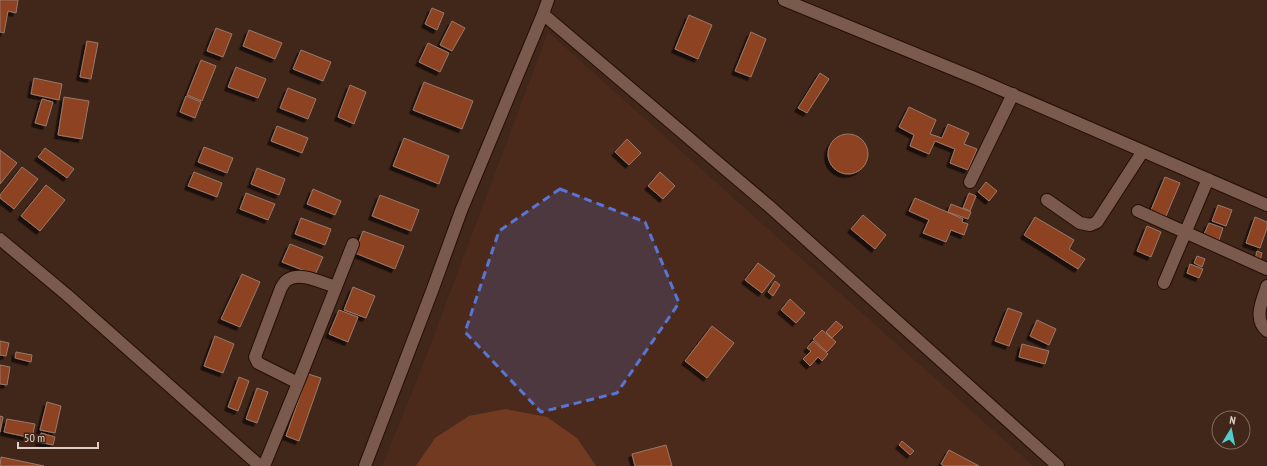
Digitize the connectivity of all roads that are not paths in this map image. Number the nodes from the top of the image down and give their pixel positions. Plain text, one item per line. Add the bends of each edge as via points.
1 (548, 0) edge
2 (784, 0) edge
3 (543, 14) junction
4 (1013, 94) junction
5 (1143, 151) junction
6 (1208, 180) junction
7 (970, 182) dead end
8 (1047, 200) dead end
9 (1267, 205) edge
10 (1138, 212) dead end
11 (1185, 233) junction
12 (0, 239) edge
13 (353, 244) dead end
14 (1267, 269) edge
15 (1164, 283) dead end
16 (1267, 286) edge
17 (336, 287) junction
18 (1267, 331) edge
19 (298, 383) junction
20 (260, 466) edge
21 (264, 466) edge
22 (365, 466) edge
23 (1058, 466) edge

1 - 3 street
2 - 4 street
3 - 22 street via 462,211
3 - 23 street via 769,206
4 - 5 street
4 - 7 street
5 - 6 street
5 - 8 street via 1097,222 1090,225 1080,223
6 - 9 street
6 - 11 street
10 - 11 street
11 - 14 street
11 - 15 street
12 - 20 street via 68,295
13 - 17 street
16 - 18 street via 1259,316 1260,323
17 - 19 street
17 - 19 street via 304,277 286,281 281,288 255,357 258,363
19 - 21 street

